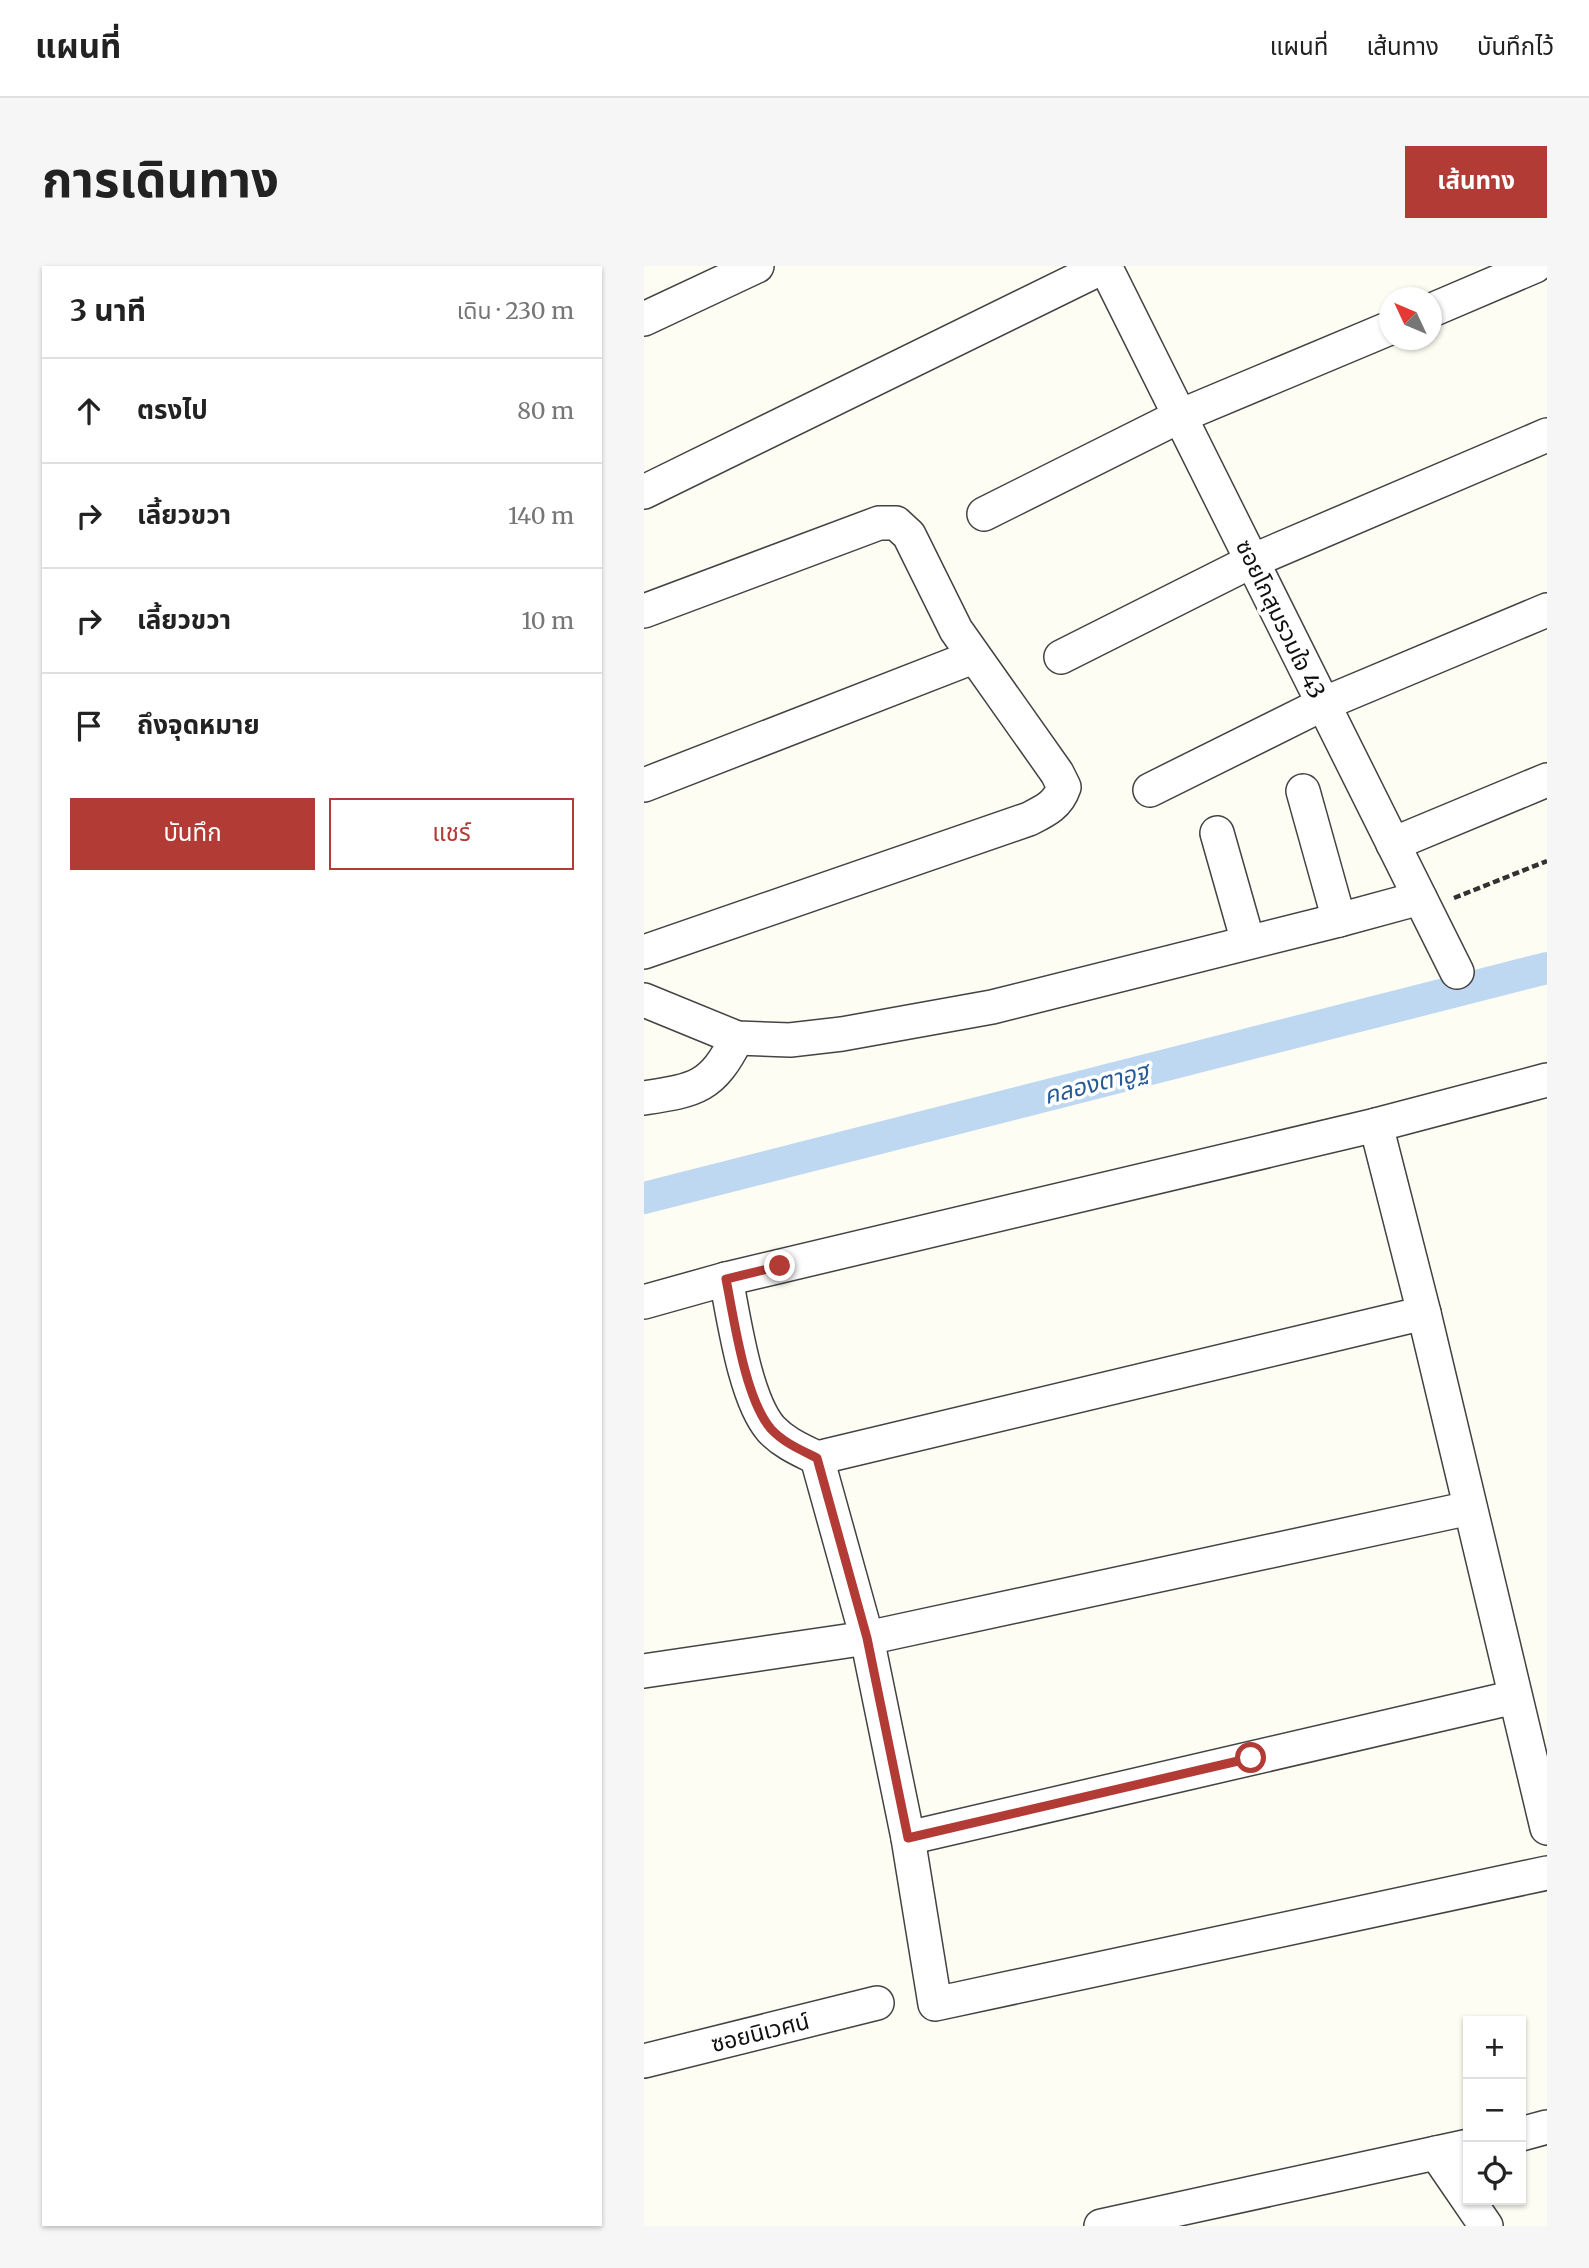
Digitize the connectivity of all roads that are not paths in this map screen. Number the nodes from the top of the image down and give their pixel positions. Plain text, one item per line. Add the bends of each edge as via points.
1 (757, 266) edge
2 (1105, 266) edge
3 (1535, 266) edge
4 (1442, 306) edge
5 (644, 319) edge
6 (1379, 333) edge
7 (1180, 416) junction
8 (1547, 435) edge
9 (644, 492) edge
10 (984, 514) dead end
11 (1252, 561) junction
12 (1547, 610) edge
13 (644, 611) edge
14 (973, 657) junction
15 (1061, 657) dead end
16 (1323, 704) junction
17 (1547, 780) edge
18 (644, 785) edge
19 (1150, 790) dead end
20 (1303, 791) dead end
21 (1217, 834) dead end
22 (1393, 844) junction
23 (1423, 904) junction
24 (1339, 920) junction
25 (1248, 942) junction
26 (644, 952) edge
27 (1457, 972) dead end
28 (644, 1000) edge
29 (737, 1038) junction
30 (1547, 1080) edge
31 (644, 1098) edge
32 (1376, 1125) junction
33 (726, 1279) junction
34 (644, 1302) edge
35 (1424, 1313) junction
36 (817, 1458) junction
37 (1470, 1508) junction
38 (867, 1638) junction
39 (644, 1671) edge
40 (1515, 1697) junction
41 (1547, 1828) edge
42 (908, 1838) junction
43 (1547, 1872) edge
44 (877, 2003) dead end
45 (644, 2061) edge
46 (1547, 2127) edge
47 (1526, 2133) edge
48 (1463, 2147) edge
49 (1436, 2153) junction
50 (1166, 2220) edge
51 (1101, 2226) edge
52 (1486, 2226) edge

1 - 5 street
2 - 7 street, ซอยโกสุมรวมใจ 43
2 - 9 street
3 - 4 street
6 - 7 street
7 - 10 street
7 - 11 street, ซอยโกสุมรวมใจ 43
8 - 11 street
11 - 15 street
11 - 16 street, ซอยโกสุมรวมใจ 43
12 - 16 street
13 - 14 street via 879,523 896,523 909,535
14 - 18 street
14 - 26 street via 1056,773 1064,787 1060,798 1029,819
16 - 19 street
16 - 22 street, ซอยโกสุมรวมใจ 43
17 - 22 street
20 - 24 street
21 - 25 street
22 - 23 street, ซอยโกสุมรวมใจ 43
23 - 24 street
23 - 27 street, ซอยโกสุมรวมใจ 43
24 - 25 street
25 - 29 street via 992,1007 842,1034 790,1040
28 - 29 street
29 - 31 street via 725,1063 707,1080 687,1091
30 - 32 street
32 - 33 street
32 - 35 street
33 - 34 street
33 - 36 street via 757,1403 770,1428
35 - 36 street
35 - 37 street
36 - 38 street
37 - 38 street
37 - 40 street
38 - 39 street
38 - 42 street
40 - 41 street
40 - 42 street
42 - 43 street via 935,2004
44 - 45 street, ซอยนิเวศน์
46 - 47 street
48 - 49 street
49 - 50 street
49 - 52 street
50 - 51 street

